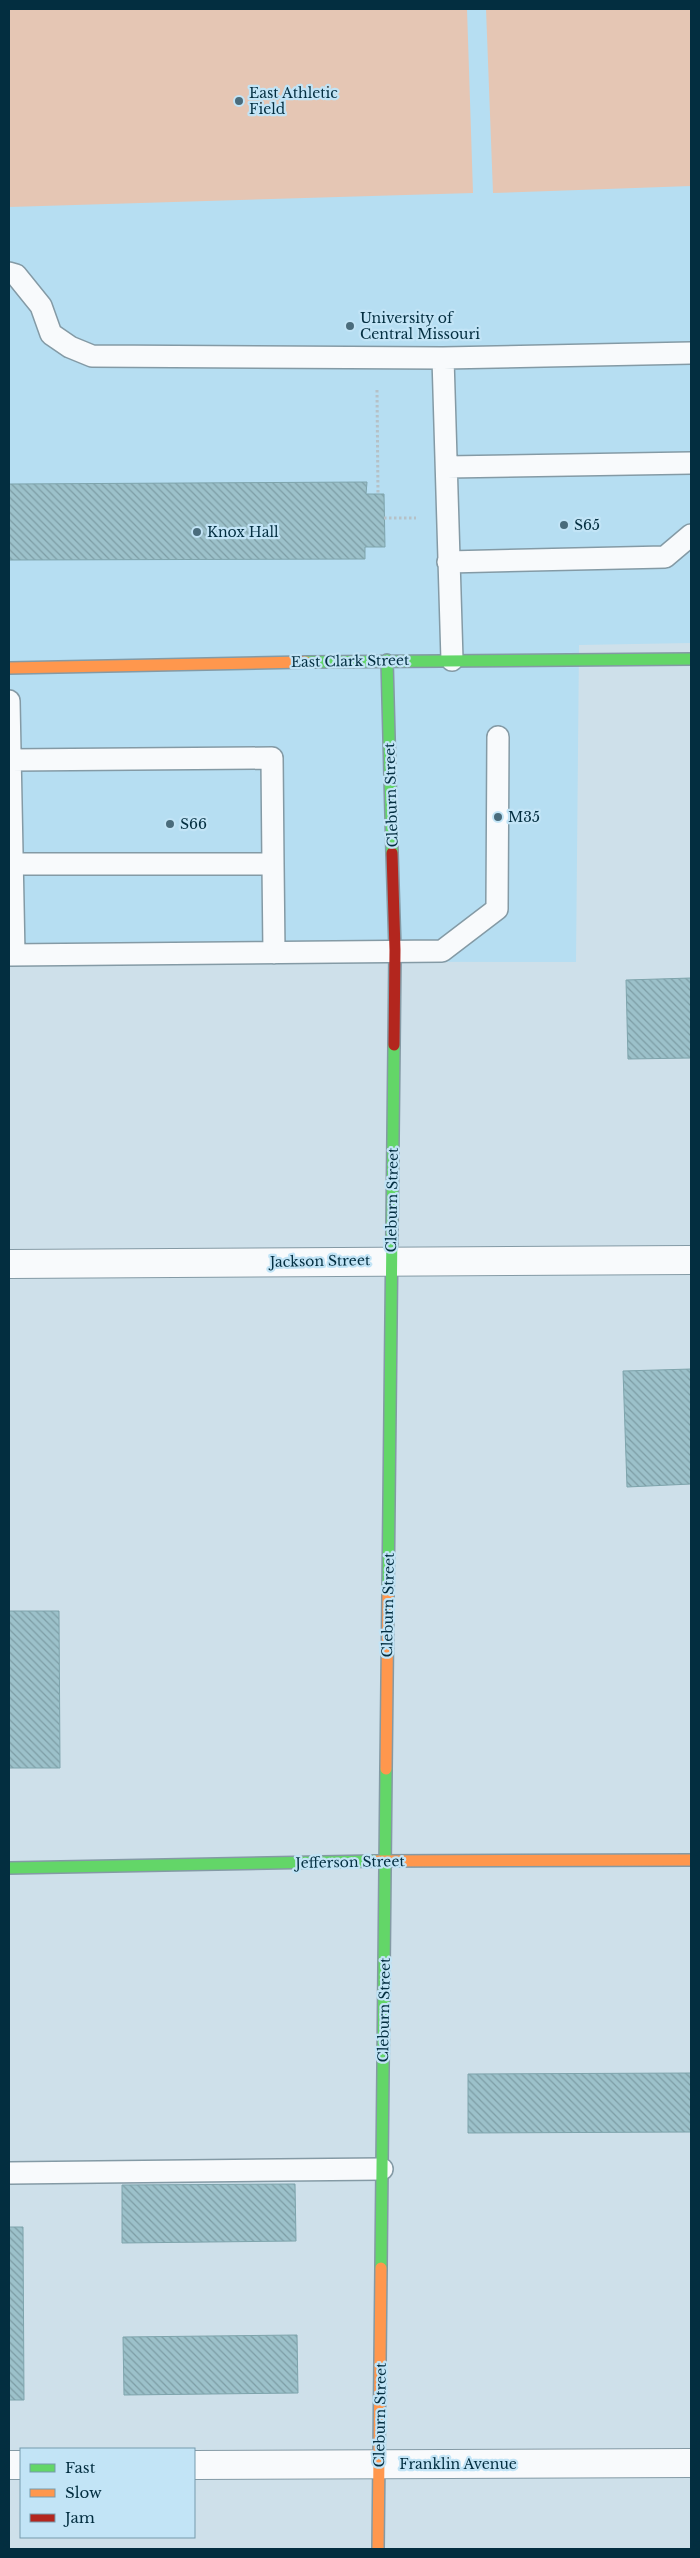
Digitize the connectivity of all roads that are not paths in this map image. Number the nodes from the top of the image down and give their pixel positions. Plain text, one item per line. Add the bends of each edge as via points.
1 (9, 273) edge
2 (691, 354) edge
3 (443, 358) junction
4 (691, 463) edge
5 (448, 467) junction
6 (691, 535) edge
7 (448, 562) junction
8 (691, 659) edge
9 (387, 660) junction
10 (452, 660) junction
11 (9, 668) edge
12 (9, 701) edge
13 (498, 737) dead end
14 (11, 760) junction
15 (13, 864) junction
16 (274, 864) junction
17 (395, 950) junction
18 (274, 953) junction
19 (11, 955) edge
20 (391, 1260) junction
21 (691, 1260) edge
22 (9, 1264) edge
23 (691, 1860) edge
24 (386, 1861) junction
25 (9, 1868) edge
26 (382, 2169) junction
27 (9, 2173) edge
28 (380, 2464) junction
29 (691, 2464) edge
30 (195, 2465) edge
31 (378, 2549) edge

1 - 3 lane via 16,275 40,306 51,334 92,356
2 - 3 lane
3 - 5 lane
4 - 5 lane
5 - 7 lane
6 - 7 lane via 665,557
7 - 10 lane
8 - 10 street, East Clark Street
9 - 10 street, East Clark Street
9 - 11 street, East Clark Street
9 - 17 street, Cleburn Street
12 - 14 lane
13 - 17 lane via 497,909 442,951
14 - 15 lane
14 - 16 lane via 272,758
15 - 16 lane
15 - 19 lane
16 - 18 lane
17 - 18 lane
17 - 20 street, Cleburn Street
18 - 19 lane
20 - 21 street, Jackson Street
20 - 22 street, Jackson Street
20 - 24 street, Cleburn Street
23 - 24 street, Jefferson Street
24 - 25 street, Jefferson Street
24 - 26 street, Cleburn Street
26 - 27 lane
26 - 28 street, Cleburn Street
28 - 29 street, Franklin Avenue
28 - 30 street, Franklin Avenue
28 - 31 street, Cleburn Street

